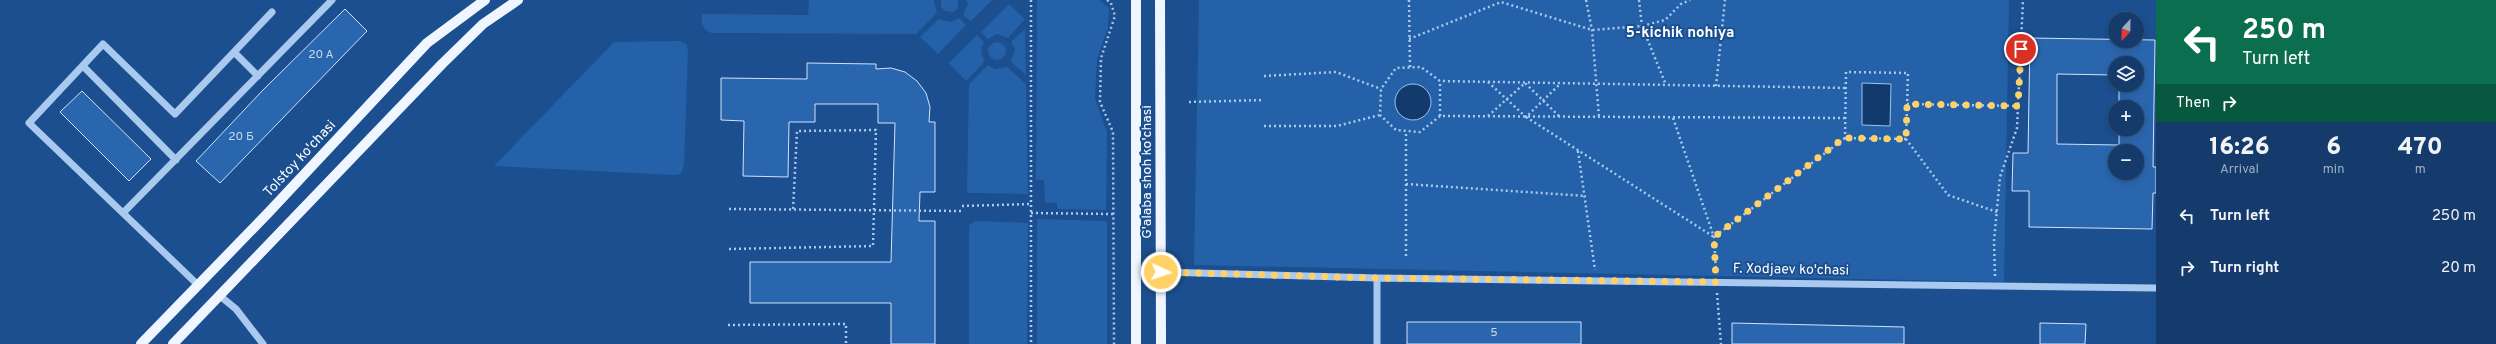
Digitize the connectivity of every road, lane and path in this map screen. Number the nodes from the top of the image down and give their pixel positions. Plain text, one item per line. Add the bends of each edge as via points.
1 (332, 0) edge
2 (485, 0) edge
3 (518, 0) edge
4 (1030, 0) edge
5 (1107, 0) edge
6 (1136, 0) edge
7 (1160, 0) edge
8 (1409, 0) edge
9 (1586, 0) edge
10 (1639, 0) edge
11 (1690, 0) edge
12 (1725, 0) edge
13 (2023, 0) edge
14 (272, 12) dead end
15 (1642, 26) junction
16 (1592, 30) junction
17 (1409, 39) junction
18 (234, 52) junction
19 (83, 66) junction
20 (1410, 68) junction
21 (258, 76) junction
22 (1264, 76) dead end
23 (1440, 82) junction
24 (1488, 82) junction
25 (1525, 83) junction
26 (1560, 84) junction
27 (1598, 84) junction
28 (1666, 85) junction
29 (1716, 86) junction
30 (1381, 88) junction
31 (1846, 88) junction
32 (1264, 100) dead end
33 (1506, 101) junction
34 (1543, 101) junction
35 (1189, 102) dead end
36 (1907, 104) junction
37 (2018, 106) junction
38 (1380, 115) junction
39 (1440, 116) junction
40 (1488, 116) junction
41 (1526, 117) junction
42 (1560, 117) junction
43 (1599, 117) junction
44 (1673, 117) junction
45 (1845, 118) junction
46 (1264, 126) dead end
47 (1406, 131) junction
48 (1844, 138) junction
49 (1906, 139) junction
50 (1578, 150) junction
51 (176, 160) junction
52 (1406, 184) junction
53 (1586, 196) junction
54 (1031, 204) junction
55 (962, 206) dead end
56 (729, 210) dead end
57 (793, 210) junction
58 (874, 211) junction
59 (962, 211) dead end
60 (1997, 212) junction
61 (123, 213) junction
62 (1031, 213) junction
63 (1113, 214) junction
64 (1714, 237) junction
65 (728, 249) dead end
66 (1406, 256) dead end
67 (1161, 272) junction
68 (1377, 278) junction
69 (1597, 281) junction
70 (1716, 282) junction
71 (198, 285) junction
72 (1995, 286) junction
73 (2156, 288) edge
74 (220, 296) junction
75 (728, 325) dead end
76 (141, 344) edge
77 (173, 344) edge
78 (263, 344) edge
79 (846, 344) edge
80 (1032, 344) edge
81 (1114, 344) edge
82 (1136, 344) edge
83 (1161, 344) edge
84 (1377, 344) edge
85 (1721, 344) edge

1 - 21 street
2 - 71 main road, Tolstoy ko'chasi via 428,42
3 - 74 main road via 483,24 442,64
4 - 54 path
5 - 63 path via 1111,3 1115,16 1101,58 1100,102 1113,132
6 - 82 main road, G'alaba shoh ko'chasi
7 - 67 main road, G'alaba shoh ko'chasi
8 - 17 path
9 - 16 path
10 - 15 path
11 - 15 path via 1681,4 1665,20
12 - 29 path
13 - 37 path
14 - 18 street
15 - 16 path
15 - 28 path
16 - 17 path via 1500,2
16 - 27 path
17 - 20 path
18 - 19 street via 175,114 103,44
18 - 21 street
19 - 51 street
19 - 61 street via 29,123
20 - 23 path via 1421,67
20 - 30 path via 1396,68
21 - 51 street
22 - 30 path via 1336,72
23 - 24 path
23 - 39 path
24 - 25 path
24 - 33 path
25 - 26 path
25 - 33 path
25 - 34 path
26 - 27 path
26 - 34 path
27 - 28 path
27 - 43 path
28 - 29 path
29 - 31 path
30 - 38 path
31 - 36 path via 1846,72 1908,73
31 - 45 path
32 - 35 path
33 - 40 path
33 - 41 path
34 - 41 path
34 - 42 path
36 - 37 path
36 - 49 path
37 - 60 path via 2017,128 2000,177
38 - 46 path via 1338,126
38 - 47 path via 1396,130
39 - 40 path
39 - 47 path via 1420,132
40 - 41 path
41 - 42 path
41 - 50 path
42 - 43 path
43 - 44 path
44 - 45 path
44 - 64 path
45 - 48 path
47 - 52 path
48 - 49 path
48 - 64 path
49 - 60 path via 1948,195
50 - 53 path
50 - 64 path
51 - 61 street
52 - 53 path
52 - 66 path
53 - 69 path
54 - 55 path
54 - 62 path
56 - 57 path
57 - 58 path
57 - 58 path via 797,131 876,130
58 - 59 path
58 - 65 path via 873,246
60 - 72 path
61 - 71 street
62 - 63 path
62 - 80 path
63 - 81 path
64 - 70 path
67 - 68 street, F. Xodjaev ko'chasi
67 - 83 main road, G'alaba shoh ko'chasi
68 - 69 street, F. Xodjaev ko'chasi
68 - 84 street
69 - 70 street, F. Xodjaev ko'chasi
70 - 72 street, F. Xodjaev ko'chasi
70 - 85 path
71 - 76 main road, Tolstoy ko'chasi
72 - 73 street, F. Xodjaev ko'chasi
74 - 77 main road
74 - 78 street via 236,310
75 - 79 path via 846,324

